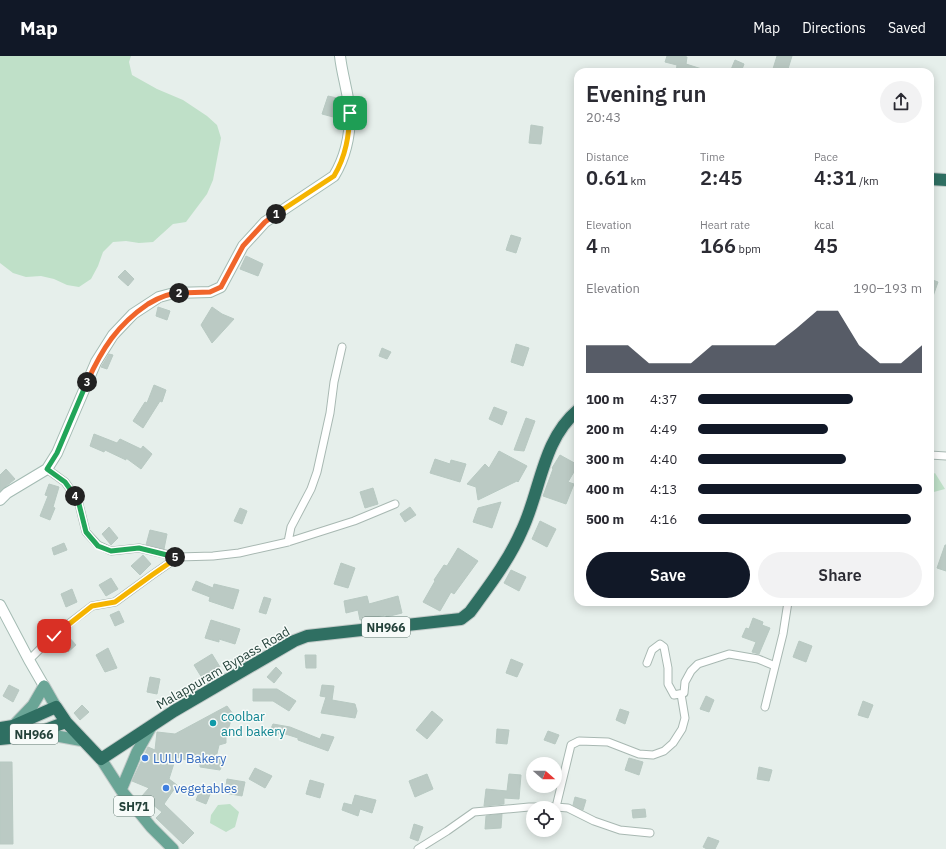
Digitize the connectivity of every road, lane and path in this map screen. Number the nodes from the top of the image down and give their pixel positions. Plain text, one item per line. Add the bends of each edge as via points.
1 (340, 56) edge
2 (934, 179) edge
3 (946, 180) edge
4 (342, 347) dead end
5 (574, 414) edge
6 (934, 455) edge
7 (946, 456) edge
8 (47, 469) junction
9 (0, 500) edge
10 (395, 504) dead end
11 (288, 542) junction
12 (178, 557) junction
13 (0, 605) edge
14 (787, 606) edge
15 (29, 660) junction
16 (647, 662) dead end
17 (775, 666) junction
18 (44, 686) junction
19 (681, 694) junction
20 (56, 707) junction
21 (765, 707) dead end
22 (66, 722) junction
23 (13, 726) junction
24 (151, 727) junction
25 (0, 728) edge
26 (29, 736) junction
27 (0, 739) edge
28 (84, 741) junction
29 (101, 759) junction
30 (121, 790) junction
31 (557, 801) edge
32 (526, 807) edge
33 (562, 808) edge
34 (650, 833) dead end
35 (173, 849) edge
36 (418, 849) edge

1 - 8 street via 350,113 348,137 340,166 334,176 265,222 243,246 221,287 210,292 174,293 159,297 133,314 113,335 96,362 57,453
2 - 3 highway
4 - 11 street via 318,472 291,527
5 - 24 highway, Malappuram Bypass Road / NH966 via 558,432 545,460 523,529 509,555 470,612 461,619 307,636 276,651
6 - 7 street
8 - 9 street
8 - 12 street via 65,482 78,500 86,532 98,546 111,551 139,548
10 - 11 street via 354,521
11 - 12 street via 239,553
12 - 15 street via 115,602 92,606
13 - 15 street
14 - 17 street
15 - 18 street
16 - 19 street via 652,650 660,644 664,647 668,684 674,695
17 - 19 street via 758,659 729,654 698,664 691,671 685,682 684,693
17 - 21 street
18 - 20 main road
18 - 23 main road via 33,705
19 - 31 street via 685,718 682,729 664,751 653,755 639,754 608,742 579,740 571,745
20 - 22 highway, NH966
20 - 23 highway, NH966
22 - 26 highway, NH966
22 - 28 highway, NH966
23 - 25 highway, NH966
24 - 29 highway, Malappuram Bypass Road / NH966
24 - 30 main road
26 - 27 highway, NH966
26 - 28 main road via 57,736
28 - 29 highway, NH966
29 - 30 main road, SH71
30 - 35 main road, SH71
32 - 36 street via 474,812
33 - 34 street via 620,830

